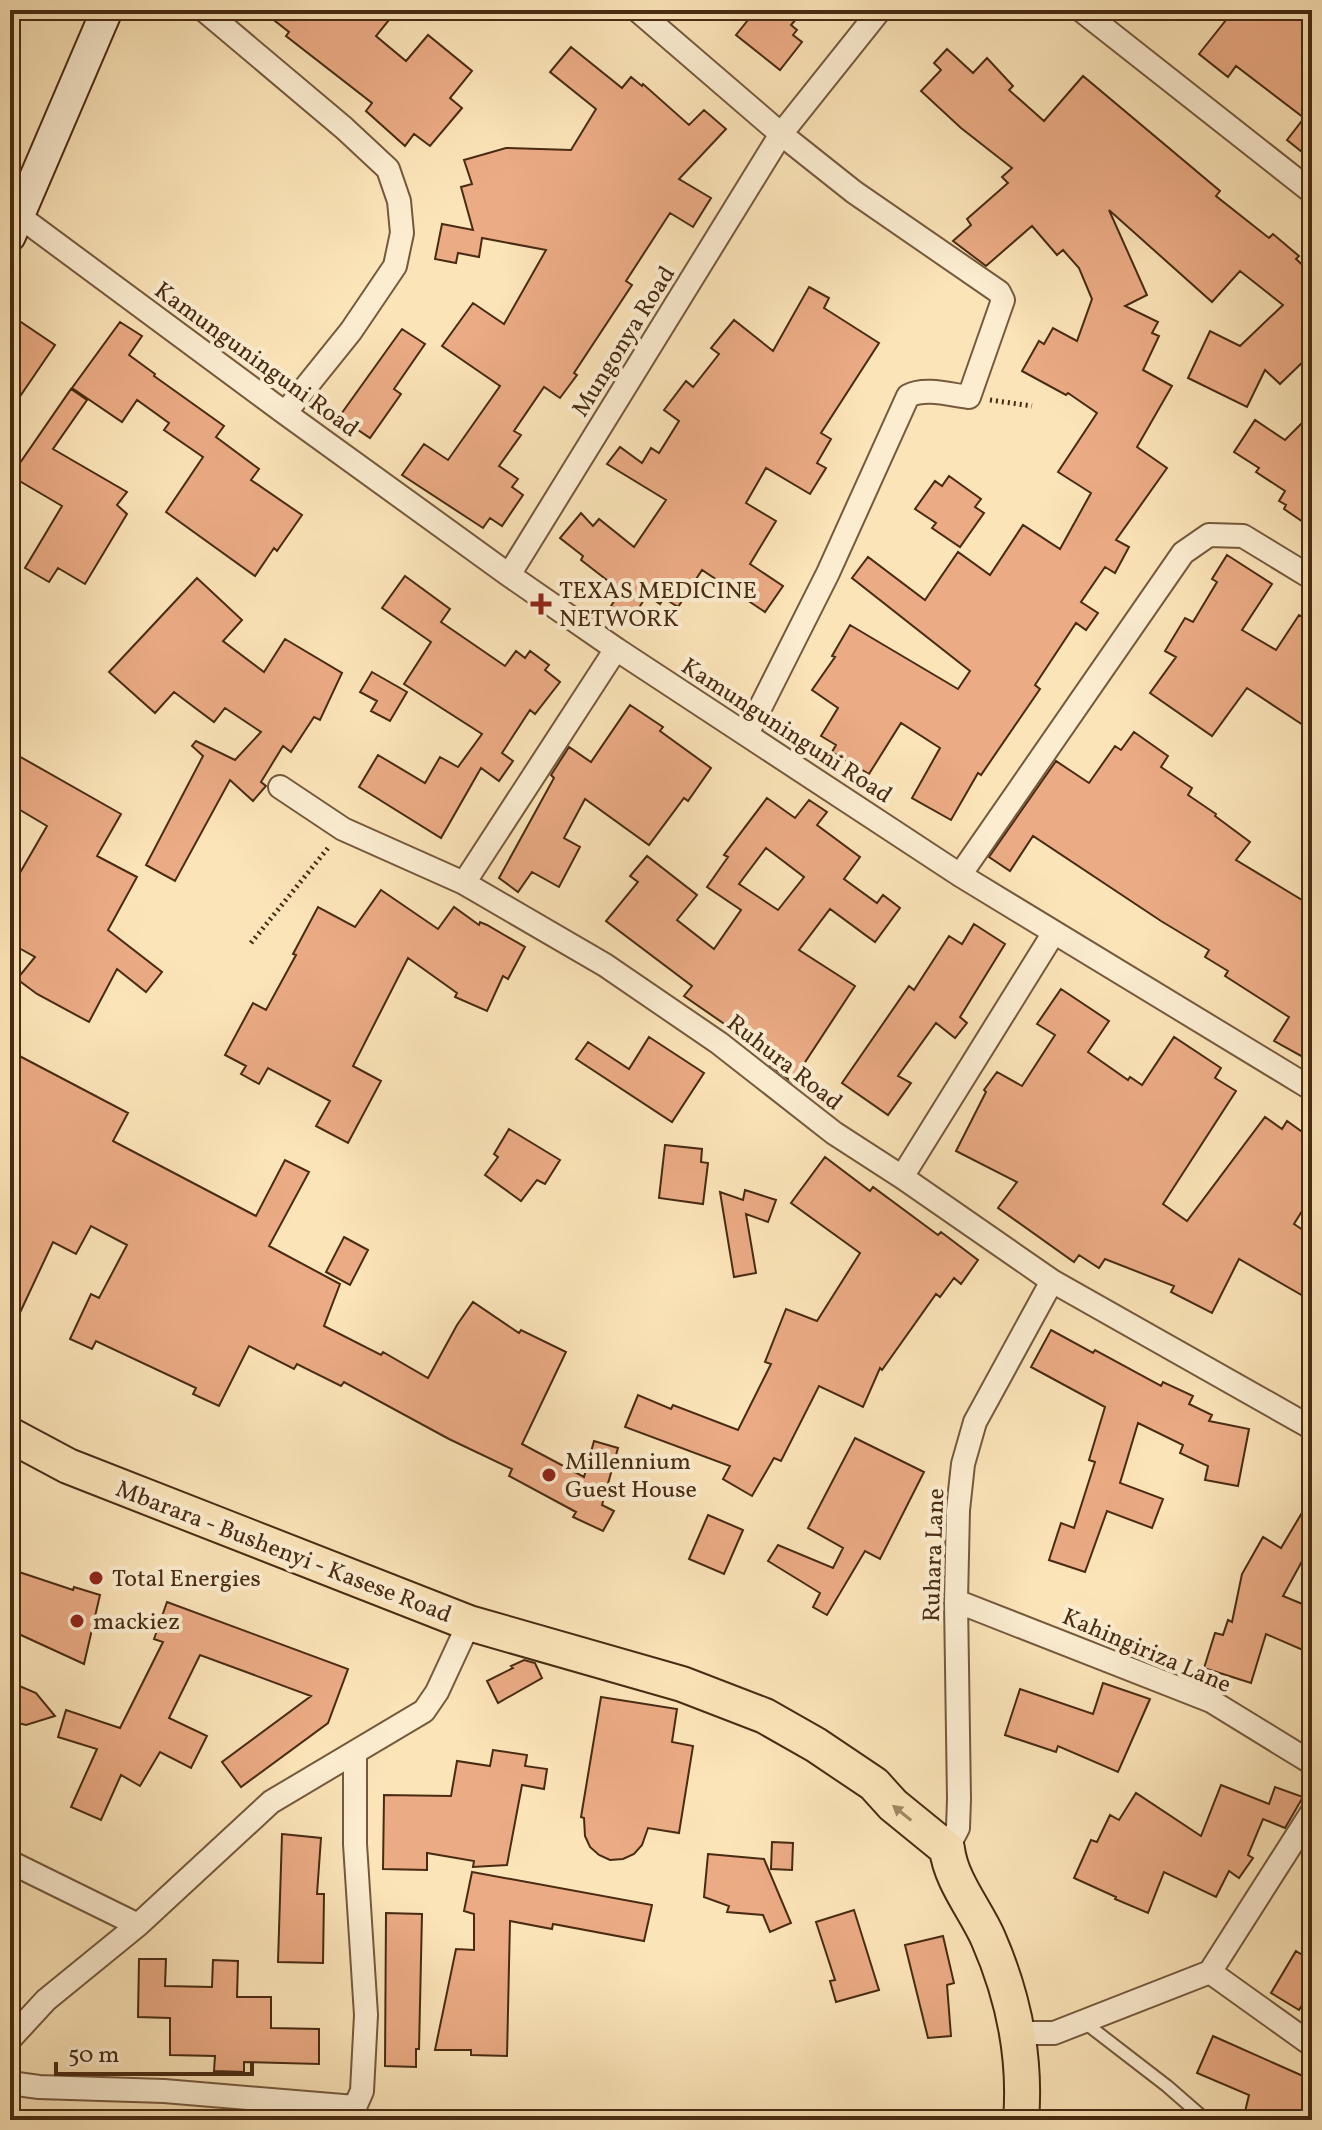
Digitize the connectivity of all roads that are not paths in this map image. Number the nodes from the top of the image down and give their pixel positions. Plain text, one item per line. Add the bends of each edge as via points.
1 (107, 10) edge
2 (204, 10) edge
3 (637, 10) edge
4 (880, 10) edge
5 (1081, 10) edge
6 (781, 134) junction
7 (1312, 192) edge
8 (14, 226) edge
9 (285, 413) junction
10 (509, 575) junction
11 (1312, 578) edge
12 (616, 649) junction
13 (747, 734) junction
14 (280, 787) dead end
15 (960, 875) junction
16 (464, 883) junction
17 (1053, 934) junction
18 (1312, 1089) edge
19 (902, 1177) junction
20 (1052, 1281) junction
21 (1312, 1428) edge
22 (10, 1435) edge
23 (956, 1601) junction
24 (469, 1623) junction
25 (355, 1752) junction
26 (1312, 1763) edge
27 (1312, 1812) edge
28 (952, 1838) junction
29 (10, 1862) edge
30 (138, 1925) junction
31 (1210, 1972) junction
32 (1084, 2022) junction
33 (1025, 2033) junction
34 (10, 2039) edge
35 (1312, 2045) edge
36 (10, 2083) edge
37 (1021, 2120) edge
38 (1038, 2120) edge
39 (1206, 2120) edge

1 - 8 street
2 - 9 street via 388,169 399,201 402,233 395,266
3 - 6 street
4 - 6 street, Mungonya Road
5 - 7 street
6 - 10 street, Mungonya Road
6 - 13 street via 854,192 999,292 1003,300 969,397 908,396
8 - 9 street, Kamunguninguni Road
9 - 10 street, Kamunguninguni Road
10 - 12 street, Kamunguninguni Road
11 - 15 street via 1243,536 1209,535 1183,553
12 - 13 street, Kamunguninguni Road
12 - 16 street
13 - 15 street, Kamunguninguni Road
14 - 16 street, Ruhura Road via 343,829
15 - 17 street, Kamunguninguni Road
16 - 19 street, Ruhura Road via 605,965
17 - 18 street, Kamunguninguni Road
17 - 19 street
19 - 20 street, Ruhura Road
20 - 21 street, Ruhura Road
20 - 23 street, Ruhara Lane via 975,1422 958,1510
22 - 24 main road, Mbarara - Bushenyi - Kasese Road via 68,1466
23 - 26 street, Kahingiriza Lane via 1211,1701
23 - 28 street, Ruhara Lane
24 - 25 street via 424,1711
24 - 28 main road, Mbarara - Bushenyi - Kasese Road via 566,1649 651,1663 753,1693 861,1751
25 - 30 street via 271,1802
25 - 36 street via 366,2015 362,2091 355,2107
27 - 31 street
28 - 33 main road via 975,1870 1010,1949 1026,1993
29 - 30 street
30 - 34 street via 46,2000
31 - 32 street
31 - 35 street
32 - 33 street via 1054,2033
32 - 39 lane
33 - 37 main road
33 - 38 main road

